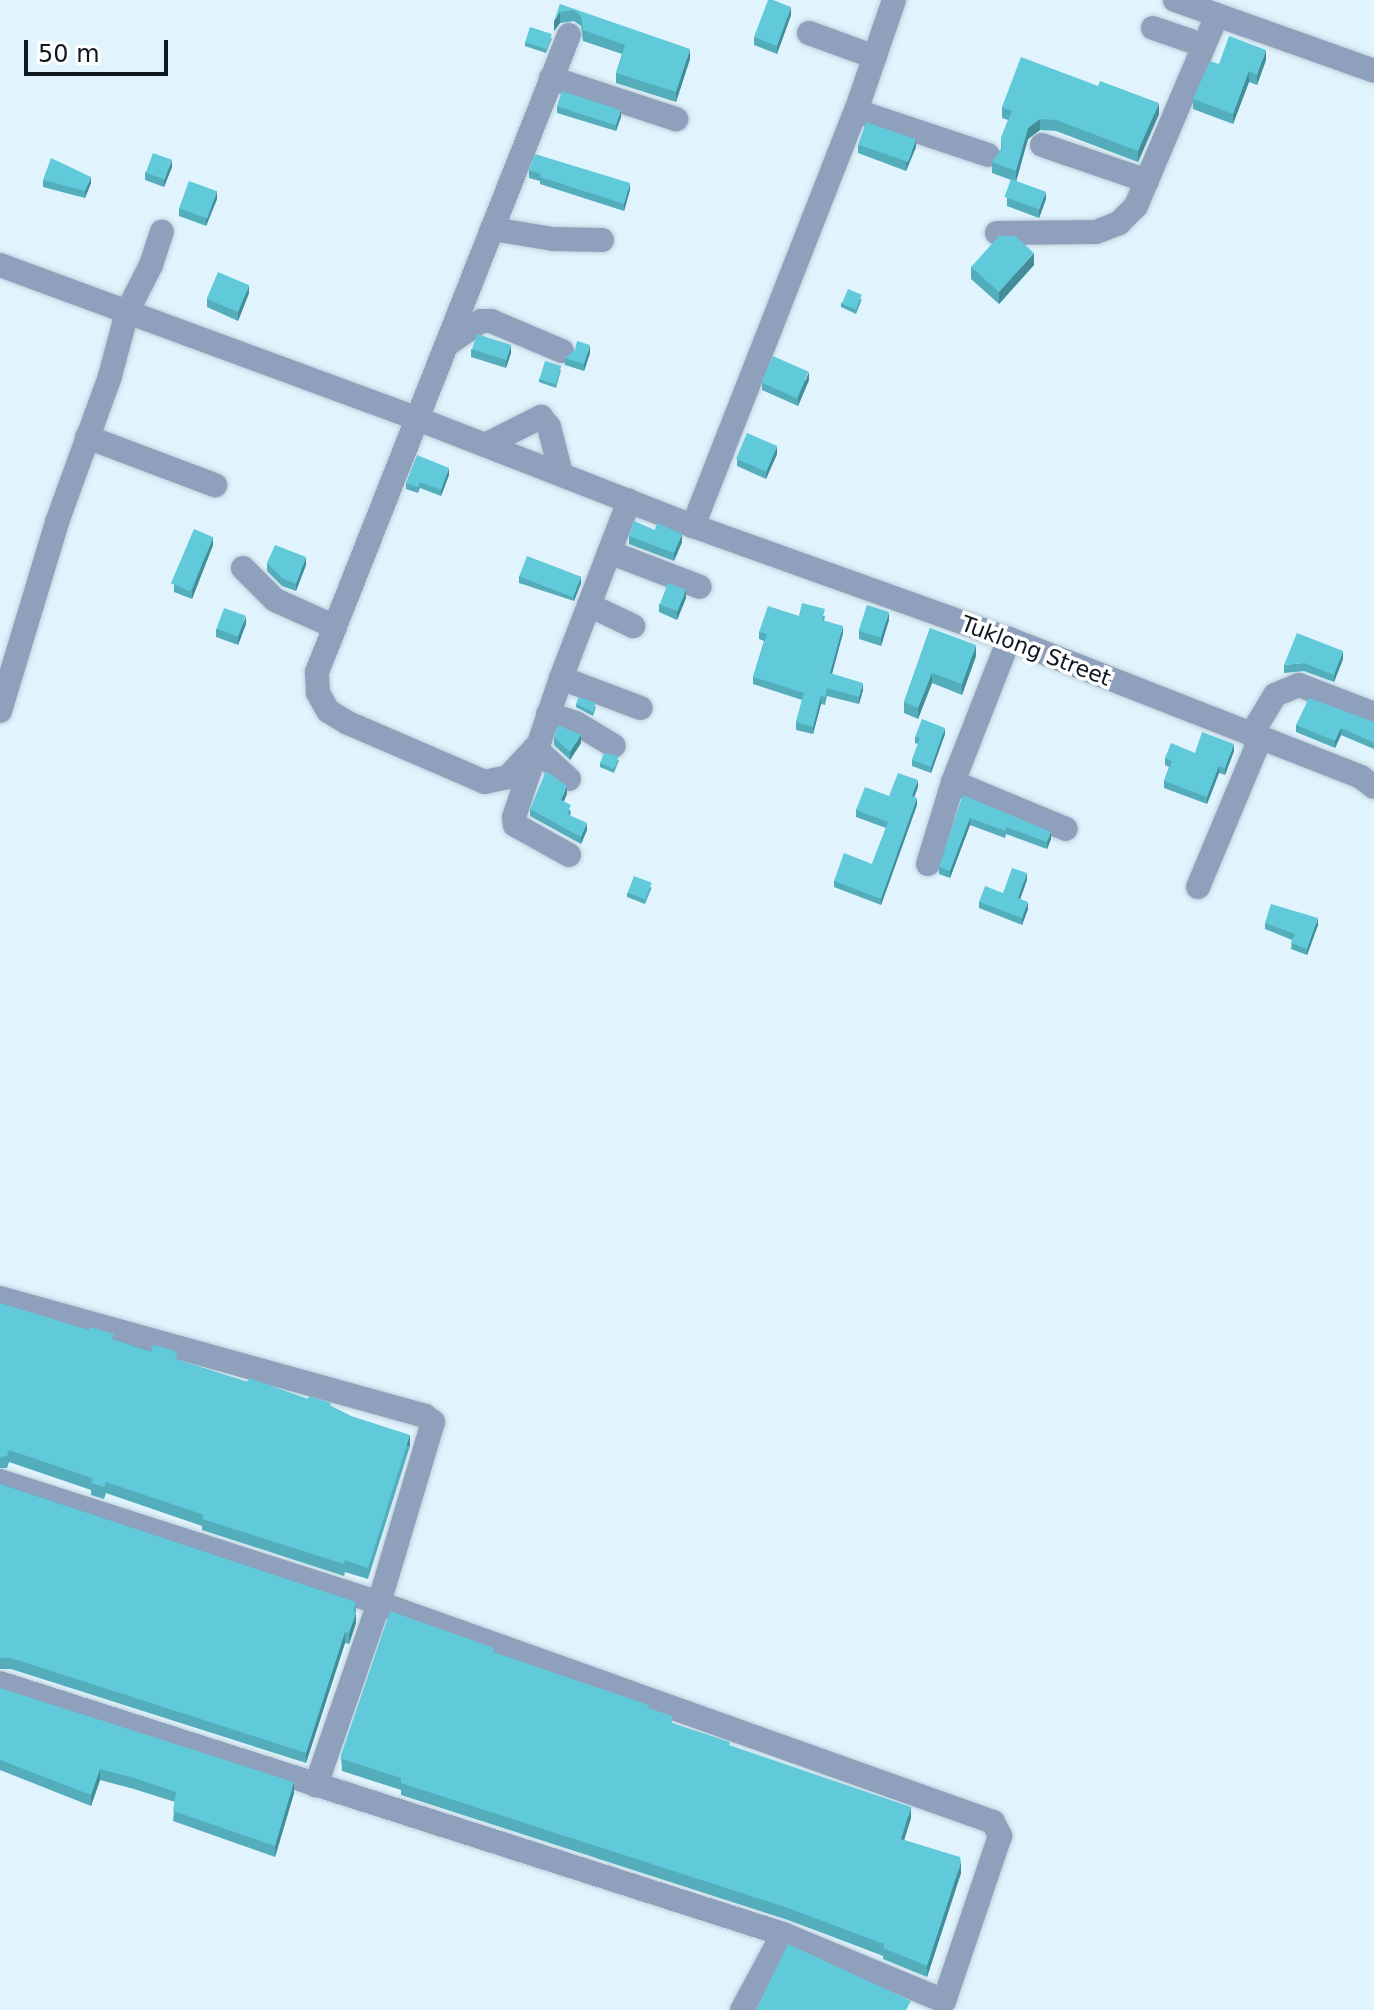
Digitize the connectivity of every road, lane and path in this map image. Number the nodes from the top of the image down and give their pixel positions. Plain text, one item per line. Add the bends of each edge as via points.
1 (894, 0) edge
2 (1175, 0) edge
3 (1214, 9) edge
4 (1153, 28) dead end
5 (809, 33) dead end
6 (569, 35) dead end
7 (1197, 44) junction
8 (875, 57) junction
9 (1374, 71) edge
10 (551, 78) junction
11 (856, 111) junction
12 (676, 119) dead end
13 (1042, 145) dead end
14 (988, 155) dead end
15 (1147, 181) junction
16 (492, 229) junction
17 (162, 232) dead end
18 (997, 233) edge
19 (602, 240) dead end
20 (0, 265) edge
21 (127, 312) junction
22 (448, 344) junction
23 (562, 351) dead end
24 (418, 419) junction
25 (87, 437) junction
26 (485, 445) junction
27 (561, 473) junction
28 (215, 485) dead end
29 (629, 501) junction
30 (693, 526) junction
31 (609, 552) junction
32 (243, 568) dead end
33 (700, 587) dead end
34 (589, 605) junction
35 (633, 626) dead end
36 (335, 627) junction
37 (1009, 639) junction
38 (561, 678) junction
39 (641, 708) dead end
40 (0, 711) edge
41 (548, 714) junction
42 (1374, 714) edge
43 (1256, 737) junction
44 (614, 746) dead end
45 (535, 748) junction
46 (569, 779) dead end
47 (953, 782) junction
48 (1374, 787) edge
49 (1066, 829) dead end
50 (569, 855) dead end
51 (928, 864) dead end
52 (1198, 887) dead end
53 (0, 1298) edge
54 (0, 1481) edge
55 (379, 1603) junction
56 (0, 1683) edge
57 (316, 1785) junction
58 (783, 1934) junction
59 (941, 2005) edge
60 (751, 2007) edge

1 - 8 street
2 - 3 street
3 - 7 street
3 - 9 street
4 - 7 street
5 - 8 street
6 - 10 street
7 - 15 street
8 - 11 street
10 - 12 street
10 - 16 street
11 - 14 street
11 - 30 street
13 - 15 street
15 - 18 street via 1136,206 1119,223 1096,232
16 - 19 street
16 - 22 street
17 - 21 street
20 - 21 street, Tuklong Street
21 - 24 street, Tuklong Street
21 - 25 street
22 - 23 street via 481,321 491,321
22 - 24 street
24 - 26 street, Tuklong Street
24 - 36 street
25 - 28 street
25 - 40 street
26 - 27 street, Tuklong Street
26 - 27 street via 541,417 549,427
27 - 29 street, Tuklong Street
29 - 30 street, Tuklong Street
29 - 31 street
30 - 37 street, Tuklong Street
31 - 33 street
31 - 34 street
32 - 36 street via 275,600
34 - 35 street
34 - 38 street
36 - 45 street via 317,672 318,693 328,711 485,782 508,777
37 - 43 street, Tuklong Street
37 - 47 street
38 - 39 street
38 - 41 street
41 - 44 street via 576,723
41 - 45 street
42 - 43 street via 1299,685 1275,695
43 - 48 street, Tuklong Street via 1361,777
43 - 52 street
45 - 46 street
45 - 50 street via 516,805 515,825
47 - 49 street
47 - 51 street
53 - 55 street via 433,1422
54 - 55 street
55 - 57 street
55 - 59 street via 993,1822 998,1841
56 - 57 street
57 - 58 street
58 - 59 street
58 - 60 street

